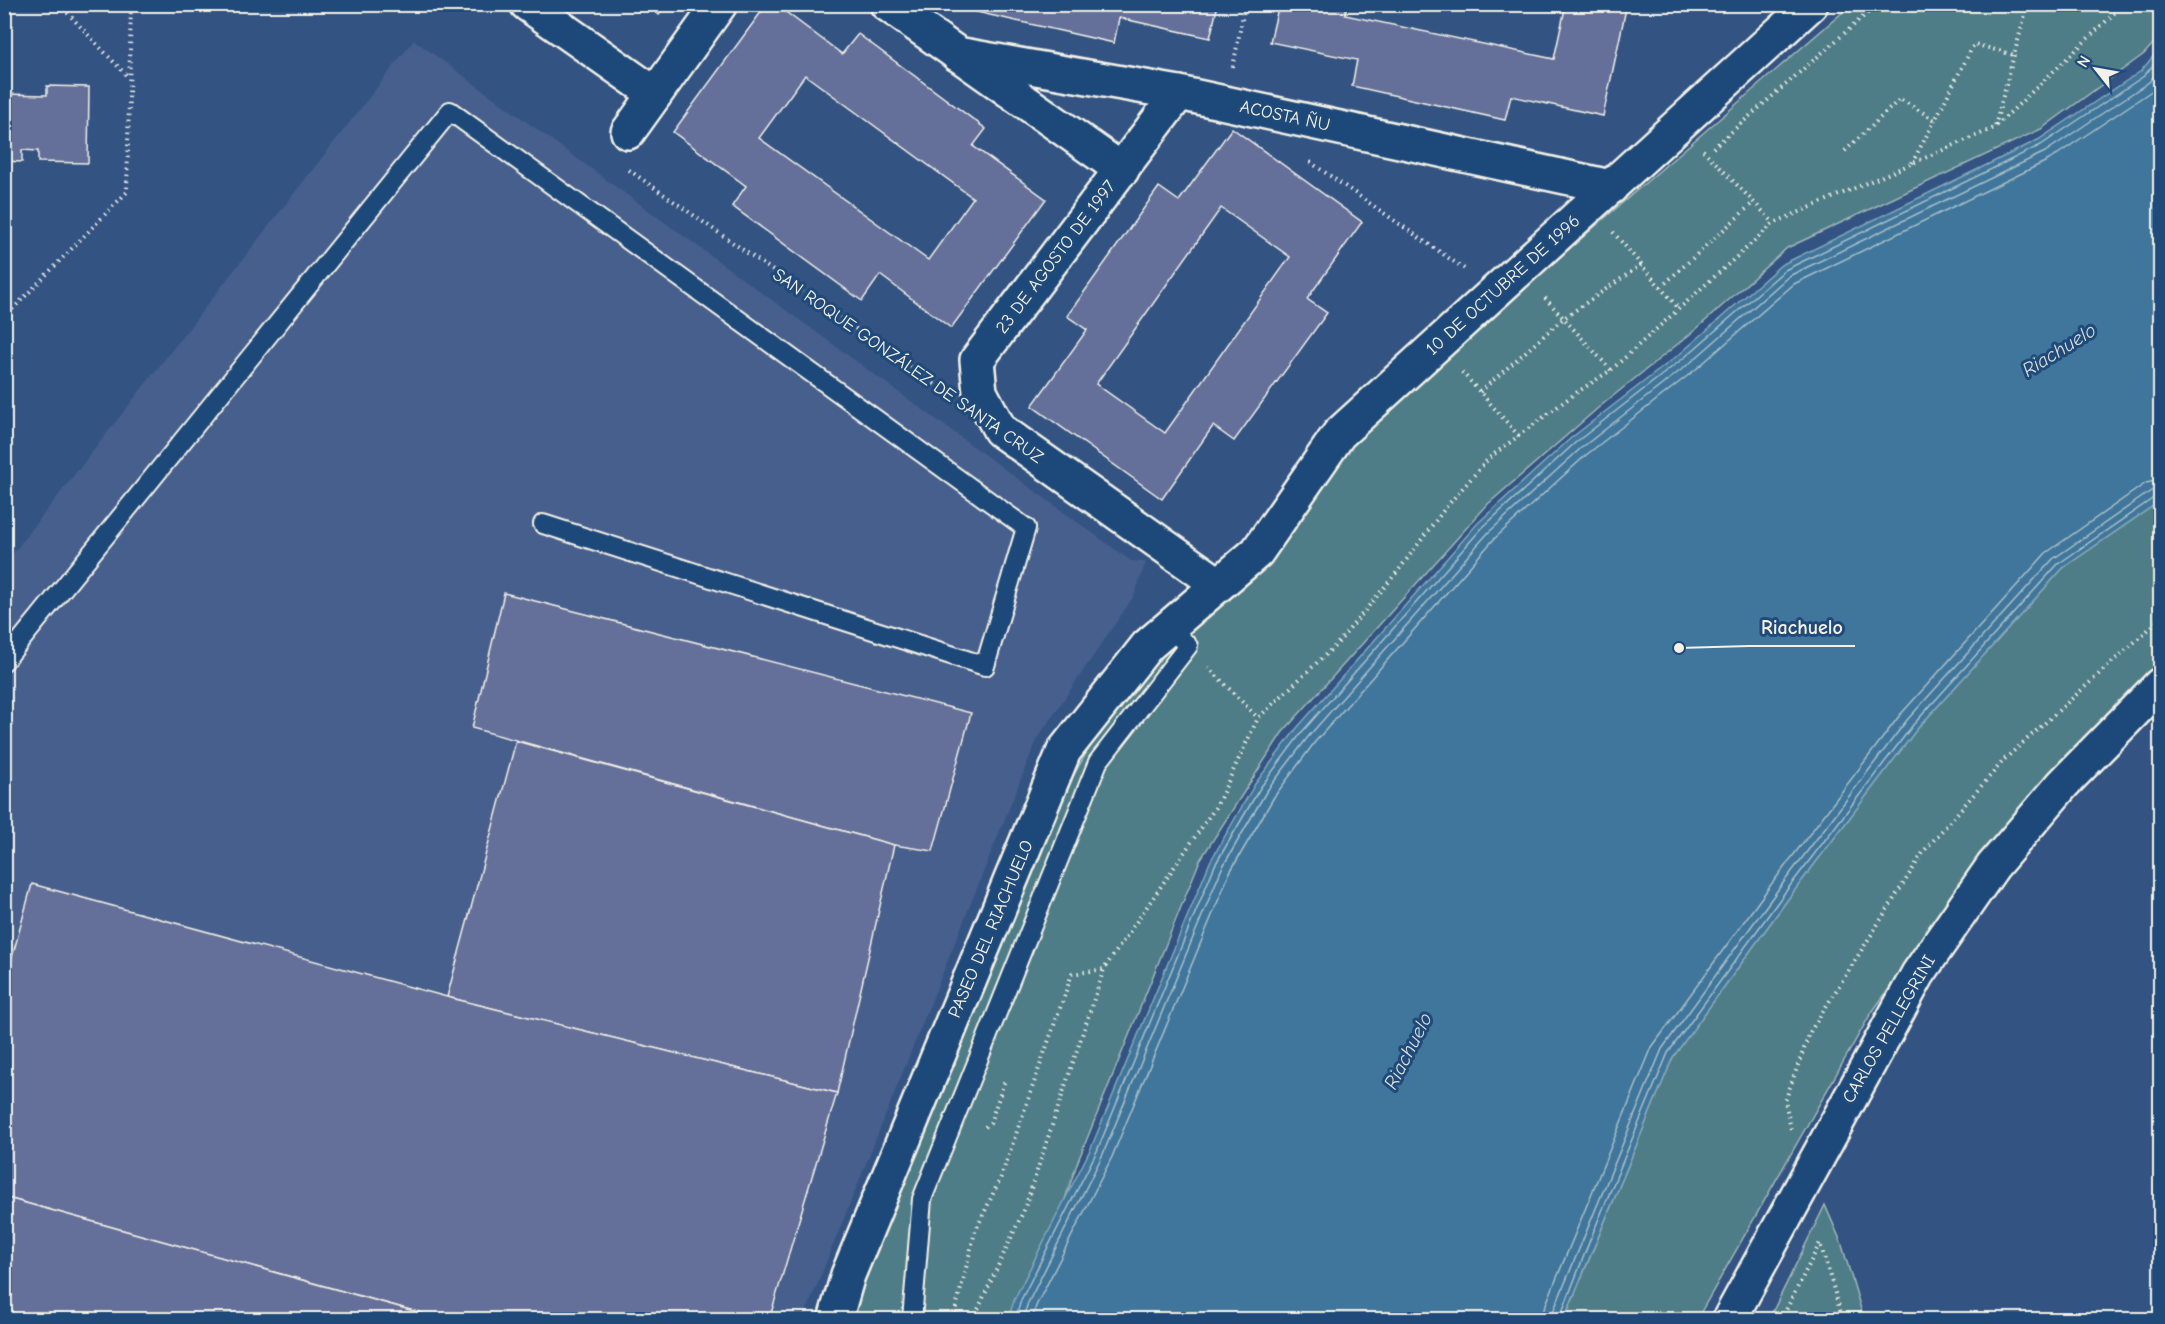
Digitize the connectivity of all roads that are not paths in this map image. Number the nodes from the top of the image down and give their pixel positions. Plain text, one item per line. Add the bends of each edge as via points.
1 (527, 4) edge
2 (720, 4) edge
3 (887, 4) edge
4 (1811, 4) edge
5 (957, 54) junction
6 (1179, 93) junction
7 (655, 94) junction
8 (628, 132) road end
9 (1122, 170) junction
10 (1600, 197) junction
11 (1000, 430) joint
12 (543, 524) dead end
13 (1218, 585) junction
14 (1179, 637) junction
15 (4, 661) edge
16 (2160, 685) edge
17 (835, 1320) edge
18 (912, 1320) edge
19 (1729, 1320) edge

1 - 7 street
2 - 7 street
3 - 5 street, ACOSTA ÑU
4 - 10 street, 10 DE OCTUBRE DE 1996
5 - 6 street, ACOSTA ÑU
5 - 9 street, ACOSTA ÑU
6 - 9 street, 23 DE AGOSTO DE 1997
6 - 10 street, ACOSTA ÑU
7 - 8 street
9 - 11 street, 23 DE AGOSTO DE 1997 via 977,360 980,392
10 - 13 street, 10 DE OCTUBRE DE 1996 via 1339,434 1257,552
11 - 13 street, SAN ROQUE GONZÁLEZ DE SANTA CRUZ
12 - 15 lane via 985,666 1026,528 450,111
13 - 14 street, PASEO DEL RIACHUELO
14 - 17 street, PASEO DEL RIACHUELO via 1147,646 1065,751 848,1275
14 - 18 lane via 1098,762 922,1199
16 - 19 street, CARLOS PELLEGRINI via 2063,784 1993,866 1918,974

